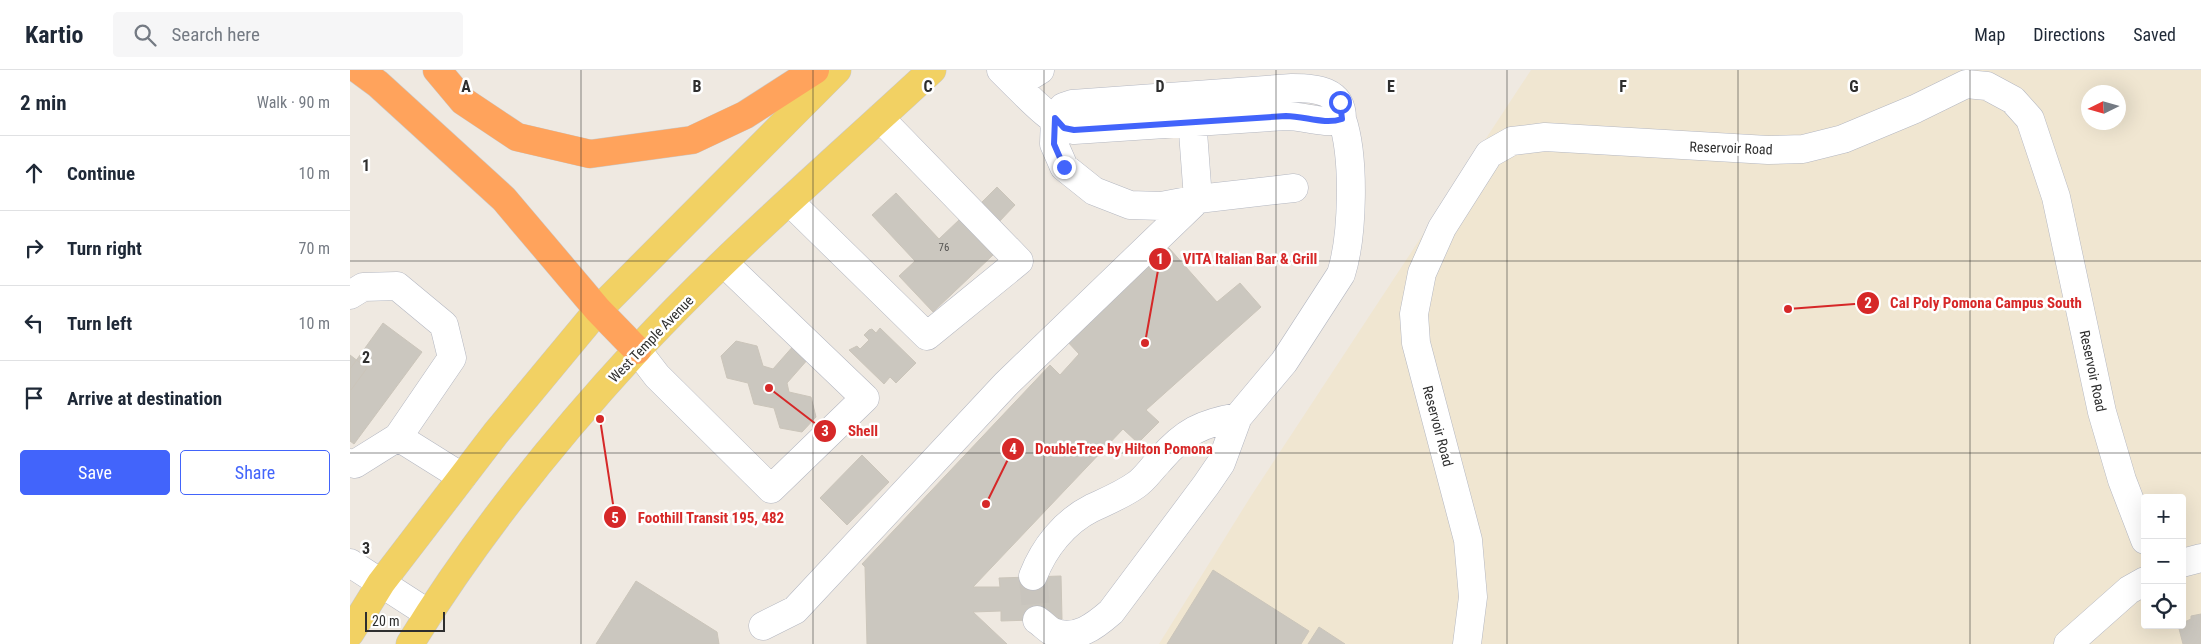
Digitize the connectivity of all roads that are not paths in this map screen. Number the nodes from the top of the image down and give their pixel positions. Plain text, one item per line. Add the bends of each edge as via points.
1 (359, 70) edge
2 (437, 70) edge
3 (815, 70) edge
4 (837, 70) edge
5 (932, 70) edge
6 (1040, 70) edge
7 (1009, 78) edge
8 (1191, 95) junction
9 (880, 118) junction
10 (1055, 118) junction
11 (1342, 119) junction
12 (1193, 122) junction
13 (1294, 188) dead end
14 (1198, 199) junction
15 (790, 202) junction
16 (724, 263) junction
17 (350, 295) edge
18 (598, 310) junction
19 (637, 350) junction
20 (1238, 417) junction
21 (398, 437) junction
22 (350, 463) edge
23 (462, 477) junction
24 (2145, 539) edge
25 (2201, 558) edge
26 (2186, 562) edge
27 (350, 563) edge
28 (1033, 576) tunnel mouth
29 (381, 583) junction
30 (2141, 583) edge
31 (429, 614) junction
32 (1037, 620) dead end
33 (763, 626) dead end
34 (350, 633) edge
35 (410, 644) edge
36 (1467, 644) edge
37 (2068, 644) edge

1 - 18 highway via 504,199
2 - 3 highway via 463,100 518,136 590,154 692,140 745,115
4 - 18 main road
5 - 9 main road, West Temple Avenue
6 - 7 street
7 - 10 street
8 - 10 street via 1072,104 1063,107
8 - 11 street via 1305,88 1331,95 1340,102
8 - 12 street
9 - 15 main road, West Temple Avenue
9 - 15 street via 1019,261 927,336
10 - 12 street via 1064,128 1074,130
10 - 14 street via 1054,144 1064,167 1094,191 1130,205 1161,206
11 - 12 street via 1325,122 1286,116
11 - 20 street via 1347,134 1350,172 1348,238 1341,274 1284,362
12 - 14 street
13 - 14 street
14 - 33 street via 1006,384 795,610
15 - 16 main road, West Temple Avenue
16 - 19 main road, West Temple Avenue
16 - 19 street via 865,398 771,489 657,376
17 - 21 street via 363,287 397,286 444,325 452,358
18 - 19 highway
18 - 23 main road
19 - 31 main road, West Temple Avenue via 528,476
20 - 28 street via 1212,421 1190,431 1173,444 1138,484 1068,524 1041,556
20 - 32 street via 1221,463 1111,612 1092,628 1071,635 1052,632
21 - 22 street via 355,464
21 - 23 street
23 - 29 main road
24 - 36 street, Reservoir Road via 2122,480 2102,412 2056,197 2030,119 2013,100 1986,86 1966,84 1843,139 1803,149 1768,150 1545,137 1512,141 1489,154 1442,228 1422,273 1414,314 1416,344 1468,540 1473,597
25 - 26 street
27 - 29 street
29 - 31 street
29 - 34 main road
30 - 37 street
31 - 35 main road, West Temple Avenue

